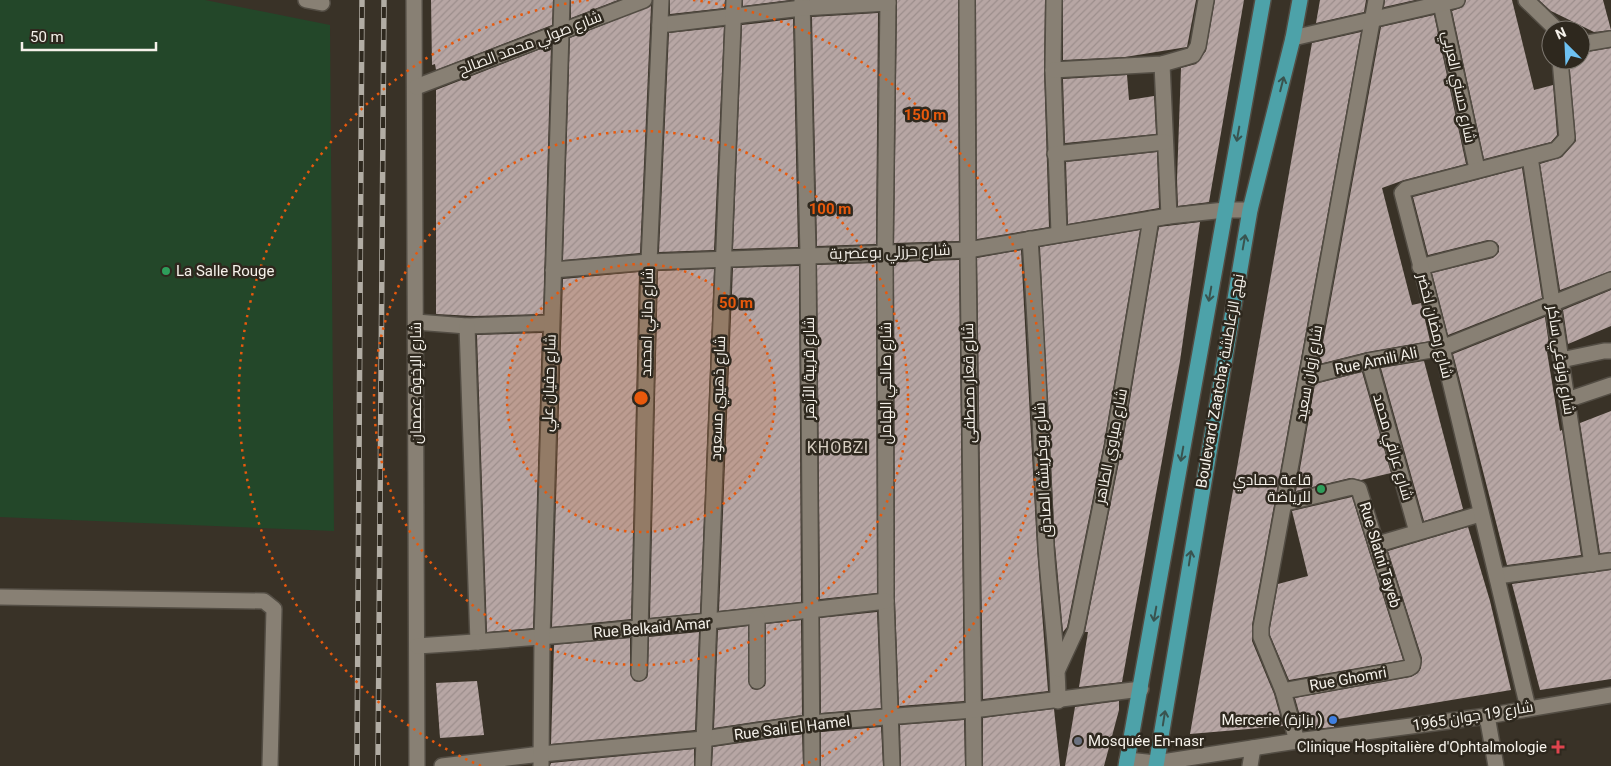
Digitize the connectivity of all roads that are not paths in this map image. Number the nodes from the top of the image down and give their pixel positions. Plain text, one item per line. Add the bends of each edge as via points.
1 (306, 0) edge
2 (414, 0) edge
3 (562, 0) edge
4 (644, 0) edge
5 (661, 0) edge
6 (968, 0) edge
7 (1054, 0) edge
8 (1206, 0) edge
9 (1262, 0) edge
10 (1300, 0) edge
11 (1376, 0) edge
12 (1456, 0) edge
13 (1526, 0) edge
14 (888, 2) edge
15 (322, 3) dead end
16 (802, 4) edge
17 (1441, 4) junction
18 (734, 8) edge
19 (1373, 20) junction
20 (1547, 20) edge
21 (660, 25) junction
22 (560, 31) junction
23 (1294, 38) junction
24 (1611, 39) edge
25 (1591, 42) edge
26 (1162, 64) junction
27 (1053, 70) junction
28 (1561, 70) edge
29 (416, 87) junction
30 (1165, 142) junction
31 (1056, 154) junction
32 (1530, 157) junction
33 (1477, 169) junction
34 (1225, 210) junction
35 (1250, 210) junction
36 (1169, 216) junction
37 (1151, 219) junction
38 (1059, 233) junction
39 (1030, 238) junction
40 (1490, 249) dead end
41 (968, 250) junction
42 (885, 253) junction
43 (808, 254) junction
44 (723, 260) junction
45 (649, 262) junction
46 (1420, 267) junction
47 (553, 270) junction
48 (1611, 280) edge
49 (1552, 304) junction
50 (416, 322) junction
51 (551, 323) junction
52 (466, 326) junction
53 (1442, 348) junction
54 (1611, 351) edge
55 (1561, 360) junction
56 (1369, 361) junction
57 (1309, 376) junction
58 (1611, 385) edge
59 (1567, 400) junction
60 (1285, 503) junction
61 (1480, 514) junction
62 (1417, 532) junction
63 (1378, 544) junction
64 (1611, 561) edge
65 (1592, 564) junction
66 (1497, 576) junction
67 (0, 597) edge
68 (886, 601) junction
69 (810, 611) junction
70 (757, 618) junction
71 (709, 622) junction
72 (640, 628) junction
73 (542, 638) junction
74 (478, 642) junction
75 (417, 646) junction
76 (1412, 666) joint
77 (1058, 669) junction
78 (639, 674) dead end
79 (756, 681) dead end
80 (1142, 690) junction
81 (1283, 692) junction
82 (1611, 695) edge
83 (1058, 701) junction
84 (1528, 708) junction
85 (973, 710) junction
86 (1487, 716) junction
87 (891, 717) junction
88 (810, 723) junction
89 (704, 739) junction
90 (1297, 741) junction
91 (1253, 748) junction
92 (541, 760) edge
93 (1127, 763) edge
94 (1156, 765) edge
95 (270, 766) edge
96 (417, 766) edge
97 (442, 766) edge
98 (703, 766) edge
99 (812, 766) edge
100 (892, 766) edge
101 (974, 766) edge
102 (1250, 766) edge
103 (1496, 766) edge

1 - 15 street
2 - 29 street, شارع الإخوة عصمان
3 - 22 street, شارع حفيان علي
4 - 22 street, شارع صولي محمد الصالح
5 - 21 street, شارع ماني امحمد
6 - 41 street, شارع قعار مصطفى
7 - 27 street
8 - 26 street via 1198,46 1193,55
9 -> 34 main road, Boulevard Zaatcha; نهج الزعاطشة
10 - 23 main road, Boulevard Zaatcha; نهج الزعاطشة
11 - 19 street, شارع زوان سعيد
12 - 17 street
13 - 20 street
14 - 16 street
14 - 42 street, شارع صالحي الهامل
16 - 18 street
16 - 43 street, شارع قريبة الأزهر
17 - 19 street
17 - 33 street, شارع حسني العربي
18 - 21 street
18 - 44 street, شارع ذهيبي مسعود
19 - 23 street
19 - 57 street, شارع زوان سعيد
21 - 45 street, شارع ماني امحمد
22 - 29 street, شارع صولي محمد الصالح
22 - 47 street, شارع حفيان علي
35 -> 23 main road, Boulevard Zaatcha; نهج الزعاطشة
24 - 25 street
26 - 27 street
26 - 30 street
27 - 31 street
28 - 32 street, شارع رمضان لخضر via 1567,138 1556,150
29 - 50 street, شارع الإخوة عصمان
30 - 31 street
30 - 36 street
31 - 38 street
32 - 33 street, شارع رمضان لخضر
32 - 49 street, شارع ونوغي ساكر
33 - 46 street, شارع رمضان لخضر via 1402,193
34 - 35 street, شارع حرزلي بوعصرية
34 - 36 street, شارع حرزلي بوعصرية
34 -> 80 main road, Boulevard Zaatcha; نهج الزعاطشة
94 -> 35 main road, Boulevard Zaatcha; نهج الزعاطشة
36 - 37 street, شارع حرزلي بوعصرية
37 - 38 street, شارع حرزلي بوعصرية
37 - 77 street, شارع مياوي الطاهر via 1113,445 1076,630
38 - 39 street, شارع حرزلي بوعصرية
39 - 41 street, شارع حرزلي بوعصرية
39 - 77 street, شارع بوكريشة الصادق via 1046,548
40 - 46 street
41 - 42 street, شارع حرزلي بوعصرية
41 - 85 street, شارع قعار مصطفى
42 - 43 street, شارع حرزلي بوعصرية
42 - 68 street, شارع صالحي الهامل
43 - 44 street, شارع حرزلي بوعصرية
43 - 69 street, شارع قريبة الأزهر
44 - 45 street, شارع حرزلي بوعصرية
44 - 71 street, شارع ذهيبي مسعود
45 - 47 street, شارع حرزلي بوعصرية
45 - 72 street, شارع ماني امحمد
46 - 53 street, شارع رمضان لخضر
47 - 51 street, شارع حفيان علي
48 - 49 street, Rue Amili Ali
49 - 53 street, Rue Amili Ali
49 - 55 street, شارع ونوغي ساكر
50 - 52 street
50 - 75 street, شارع الإخوة عصمان
51 - 52 street
51 - 73 street, شارع حفيان علي
52 - 74 street
53 - 56 street, Rue Amili Ali
53 - 61 street, شارع رمضان لخضر
54 - 55 street
55 - 59 street, شارع ونوغي ساكر
56 - 57 street, Rue Amili Ali
56 - 62 street, شارع عرافي محمد
57 - 60 street, شارع زوان سعيد
58 - 59 street
59 - 65 street, شارع ونوغي ساكر
60 - 63 street, Rue Slatni Tayeb via 1356,487
60 - 81 street, شارع زوان سعيد via 1261,637
61 - 62 street
61 - 66 street, شارع رمضان لخضر
62 - 63 street
63 - 76 street, Rue Slatni Tayeb
64 - 65 street
65 - 66 street
66 - 84 street, شارع رمضان لخضر
67 - 95 street via 264,601 270,604 274,609
68 - 69 street, Rue Belkaid Amar
68 - 87 street, شارع صالحي الهامل
69 - 70 street, Rue Belkaid Amar
69 - 88 street, شارع قريبة الأزهر
70 - 71 street, Rue Belkaid Amar
70 - 79 street
71 - 72 street, Rue Belkaid Amar
71 - 89 street, شارع ذهيبي مسعود
72 - 73 street, Rue Belkaid Amar
72 - 78 street, شارع ماني امحمد
73 - 74 street, Rue Belkaid Amar
73 - 92 street, شارع حفيان علي
74 - 75 street, Rue Belkaid Amar
75 - 96 street, شارع الإخوة عصمان
76 - 81 street, Rue Ghomri
77 - 83 street, شارع بوكريشة الصادق
80 - 83 street, Rue Sali El Hamel
80 - 93 main road, Boulevard Zaatcha; نهج الزعاطشة
81 - 90 street, شارع زوان سعيد
82 - 84 street, شارع 19 جوان 1965
83 - 85 street, Rue Sali El Hamel
84 - 86 street, شارع 19 جوان 1965
85 - 87 street, Rue Sali El Hamel
85 - 101 street, شارع قعار مصطفى
86 - 90 street, شارع 19 جوان 1965
86 - 103 street
87 - 88 street, Rue Sali El Hamel
87 - 100 street, شارع صالحي الهامل
88 - 89 street, Rue Sali El Hamel
88 - 99 street, شارع قريبة الأزهر
89 - 92 street, Rue Sali El Hamel
89 - 98 street, شارع ذهيبي مسعود
90 - 91 street, شارع 19 جوان 1965
91 - 94 street, شارع 19 جوان 1965
91 - 102 street
92 - 97 street, Rue Sali El Hamel
93 - 94 street, شارع 19 جوان 1965

